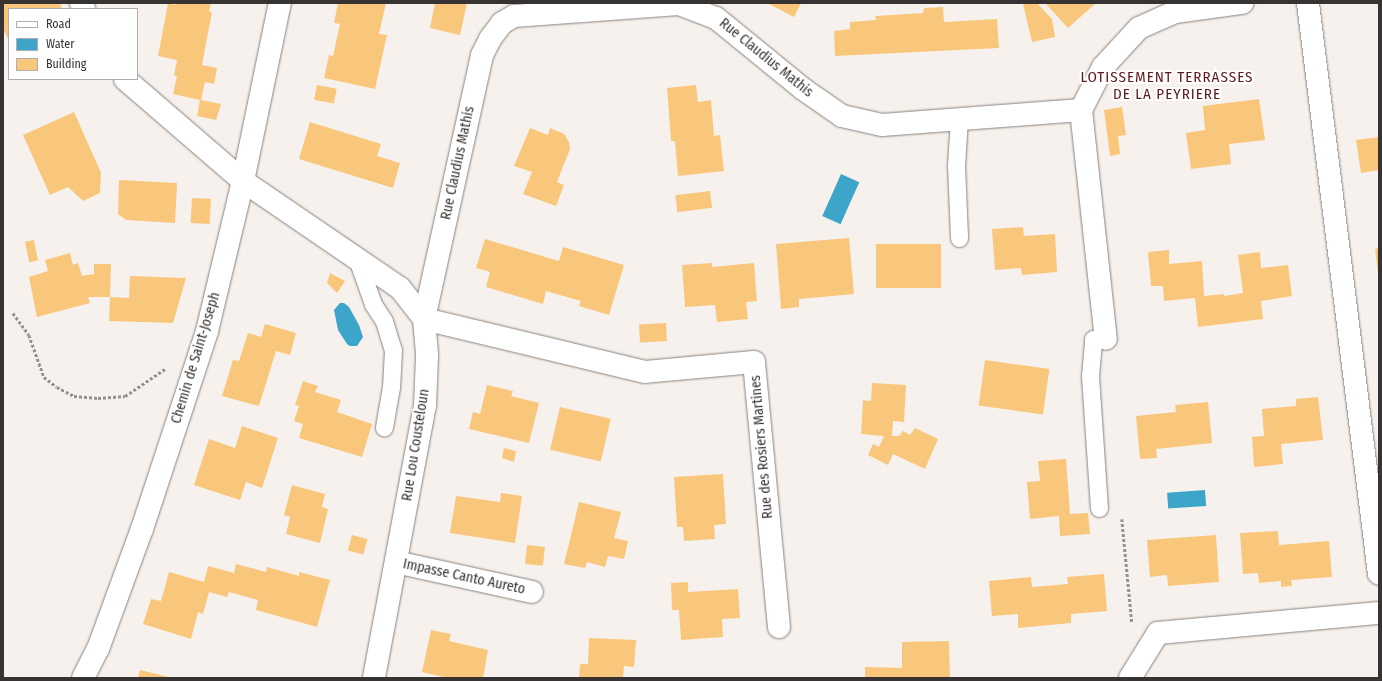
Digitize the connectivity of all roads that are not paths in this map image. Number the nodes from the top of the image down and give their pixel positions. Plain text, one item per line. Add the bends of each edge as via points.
1 (280, 3) edge
2 (1242, 3) edge
3 (1308, 3) edge
4 (126, 80) edge
5 (1080, 110) junction
6 (958, 119) junction
7 (243, 181) junction
8 (959, 238) dead end
9 (357, 259) junction
10 (424, 319) junction
11 (1106, 339) joint
12 (384, 427) dead end
13 (1099, 508) dead end
14 (396, 562) junction
15 (1379, 574) edge
16 (532, 592) dead end
17 (1379, 613) edge
18 (779, 627) dead end
19 (83, 678) edge
20 (374, 678) edge
21 (1130, 678) edge

1 - 7 street, Chemin de Saint-Joseph
2 - 5 street via 1175,12 1139,28 1103,67
3 - 15 street
4 - 7 street
5 - 6 street, Rue Claudius Mathis
5 - 11 street
6 - 8 lane via 956,165
6 - 10 street, Rue Claudius Mathis via 882,125 842,116 803,89 716,18 679,4 514,16 502,23 482,55
7 - 9 street
7 - 19 street, Chemin de Saint-Joseph via 207,331 142,529 98,649
9 - 10 street via 400,288
9 - 12 lane via 373,304 384,321 393,350 391,387
10 - 14 street, Rue Lou Cousteloun via 427,356 425,405
10 - 18 street, Rue des Rosiers Martines via 645,372 754,362
11 - 13 lane via 1093,340 1090,376
14 - 16 street, Impasse Canto Aureto
14 - 20 street, Rue Lou Cousteloun
17 - 21 street via 1158,633

